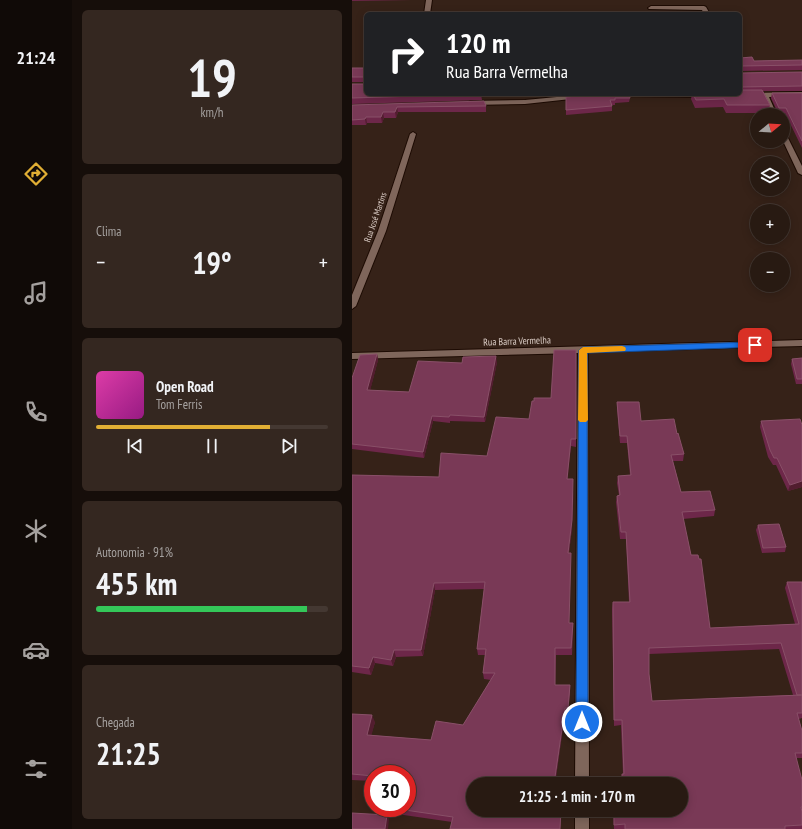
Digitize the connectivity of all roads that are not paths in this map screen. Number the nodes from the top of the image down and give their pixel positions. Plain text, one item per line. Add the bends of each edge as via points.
1 (429, 0) edge
2 (649, 0) edge
3 (651, 8) junction
4 (426, 12) edge
5 (652, 12) edge
6 (706, 12) edge
7 (802, 94) edge
8 (742, 95) edge
9 (765, 95) junction
10 (582, 97) edge
11 (466, 103) edge
12 (771, 108) edge
13 (413, 134) dead end
14 (790, 148) edge
15 (794, 157) junction
16 (802, 157) edge
17 (802, 173) edge
18 (352, 306) edge
19 (802, 343) edge
20 (583, 350) junction
21 (352, 356) edge
22 (582, 777) edge
23 (582, 817) edge
24 (582, 829) edge

1 - 4 street
2 - 3 street
3 - 5 street
3 - 6 street via 704,8
7 - 9 street
8 - 9 street
9 - 12 street
10 - 11 street via 525,102
13 - 18 street, Rua José Martins via 382,231
14 - 15 street
15 - 16 street
15 - 17 street
19 - 20 street, Rua Barra Vermelha
20 - 21 street, Rua Barra Vermelha
20 - 22 street
23 - 24 street

